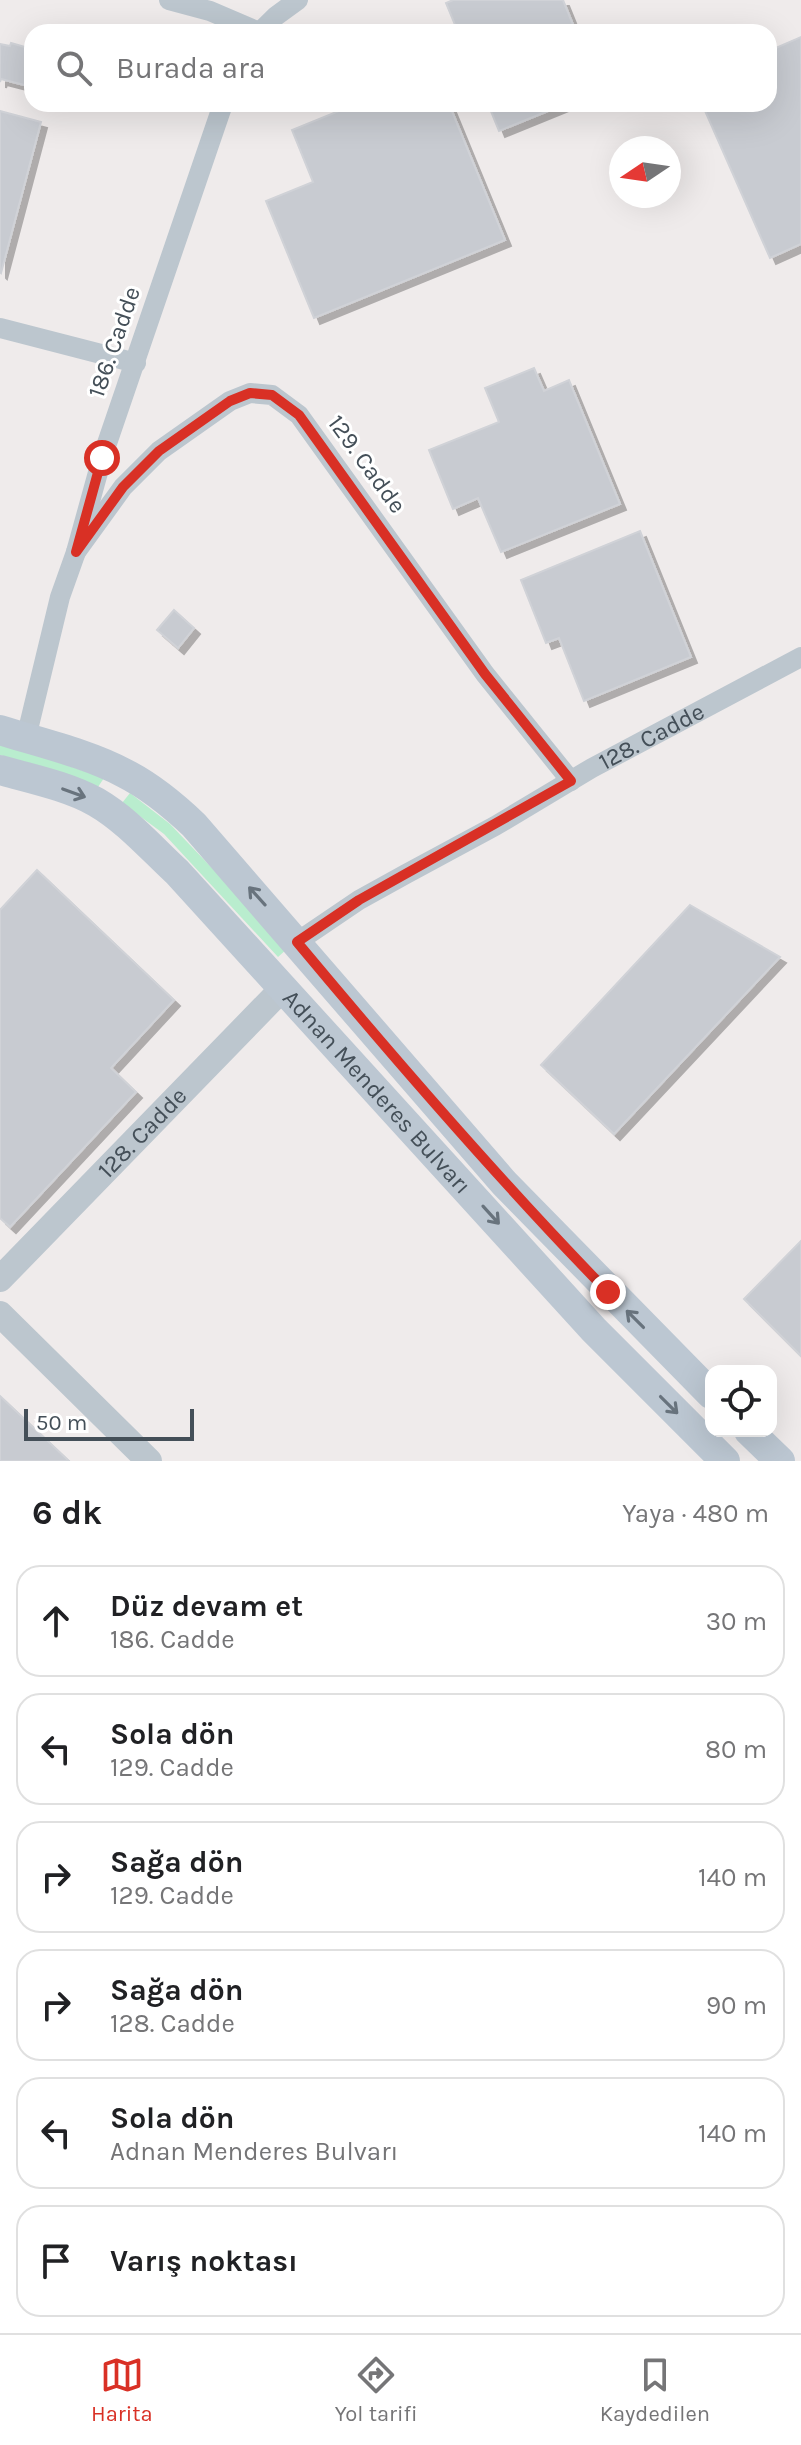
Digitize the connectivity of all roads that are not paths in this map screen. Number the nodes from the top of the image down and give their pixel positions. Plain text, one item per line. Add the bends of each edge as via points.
1 (169, 0) edge
2 (298, 0) edge
3 (240, 24) edge
4 (268, 24) edge
5 (220, 112) edge
6 (0, 328) edge
7 (136, 363) junction
8 (76, 552) junction
9 (801, 657) edge
10 (13, 734) edge
11 (0, 770) edge
12 (571, 781) junction
13 (297, 942) junction
14 (283, 988) junction
15 (0, 1279) edge
16 (0, 1314) edge
17 (705, 1388) edge
18 (755, 1437) edge
19 (149, 1461) edge
20 (725, 1461) edge
21 (780, 1461) edge

1 - 3 street
2 - 4 street
5 - 7 street, 186. Cadde
6 - 7 street
7 - 8 street, 186. Cadde
8 - 10 street, 186. Cadde
8 - 12 street, 129. Cadde via 123,487 159,451 230,401 250,393 272,395 299,415 485,674
9 - 12 street, 128. Cadde
13 -> 10 main road, Adnan Menderes Bulvarı via 171,804 114,768
11 -> 14 main road, Adnan Menderes Bulvarı via 79,794 117,816 177,872
12 - 13 street, 128. Cadde via 359,900
17 -> 13 main road, Adnan Menderes Bulvarı via 504,1183
14 - 15 street, 128. Cadde
14 -> 20 main road, Adnan Menderes Bulvarı via 594,1330
16 - 19 street
18 - 21 main road

